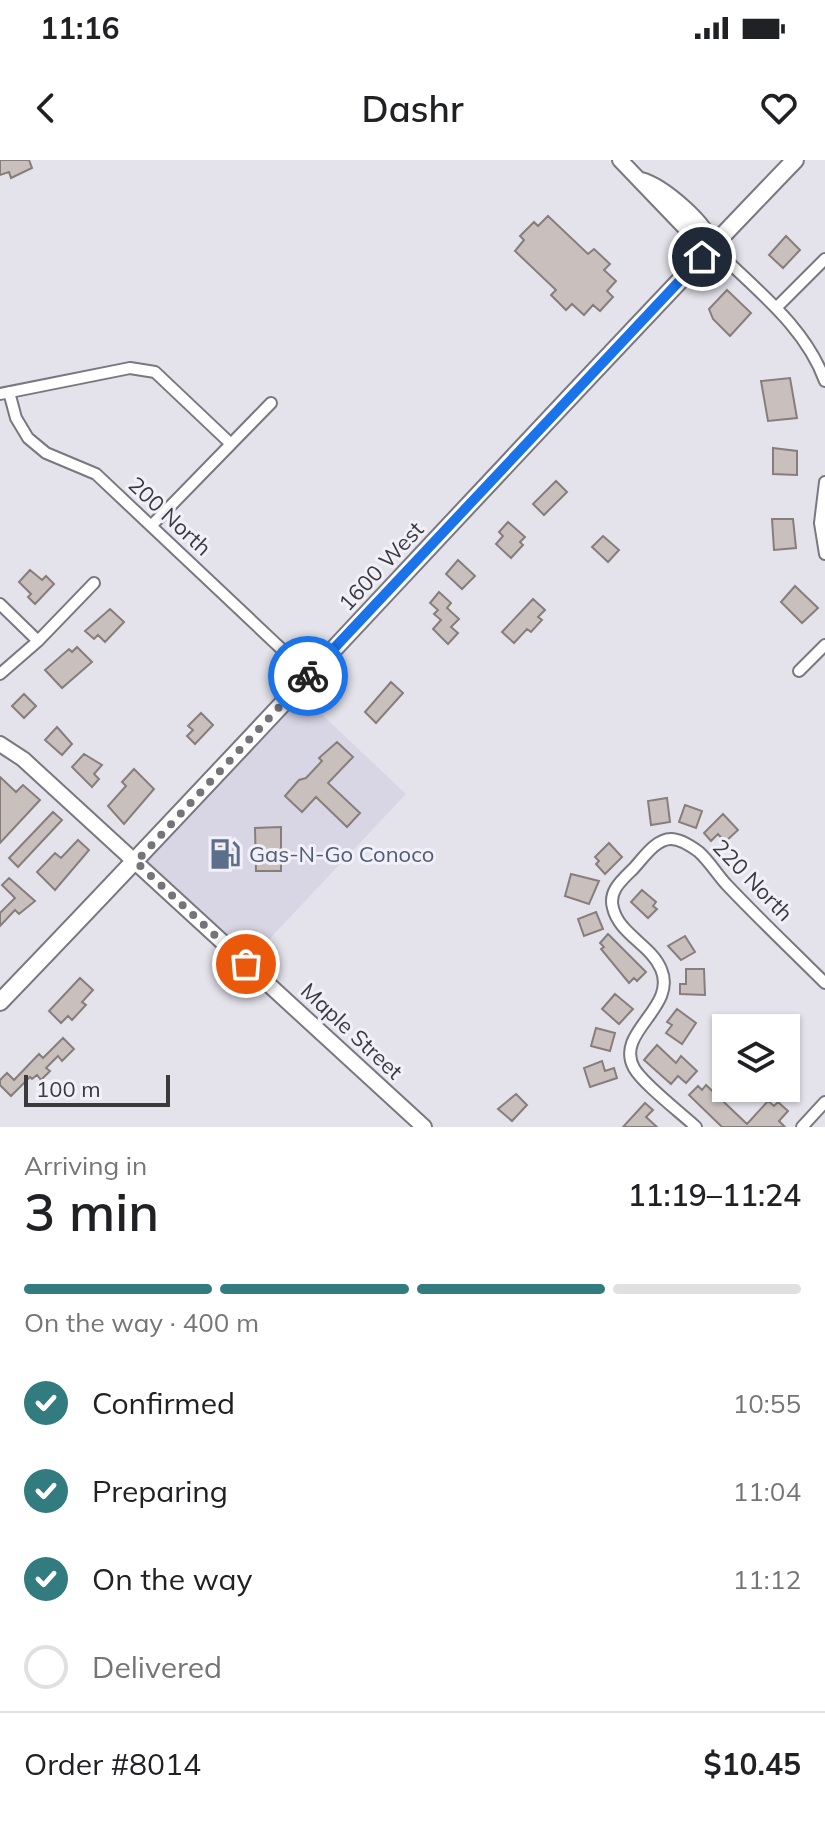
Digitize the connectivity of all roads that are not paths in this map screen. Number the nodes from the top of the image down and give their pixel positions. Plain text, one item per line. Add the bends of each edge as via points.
1 (620, 160) edge
2 (795, 160) edge
3 (712, 246) junction
4 (825, 259) edge
5 (776, 308) junction
6 (825, 381) edge
7 (4, 393) edge
8 (271, 403) dead end
9 (231, 444) junction
10 (825, 482) edge
11 (152, 525) junction
12 (825, 554) edge
13 (94, 583) dead end
14 (0, 604) edge
15 (38, 641) junction
16 (825, 645) edge
17 (799, 671) dead end
18 (0, 674) edge
19 (309, 675) junction
20 (0, 744) edge
21 (136, 862) junction
22 (825, 983) edge
23 (0, 1002) edge
24 (823, 1108) edge
25 (424, 1127) edge
26 (696, 1127) edge
27 (802, 1127) edge

1 - 3 main road via 641,180 666,193 705,230
2 - 3 main road, 1600 West
3 - 5 street
3 - 19 main road, 1600 West
4 - 5 street
5 - 6 street via 804,340
7 - 9 street via 143,368 155,372
7 - 11 street, 200 North via 28,438 46,453 96,474
8 - 9 street
9 - 11 street
10 - 12 street via 820,523
11 - 19 street, 200 North
13 - 15 street
14 - 15 street
15 - 18 street
16 - 17 street
19 - 21 main road, 1600 West
20 - 21 main road, Maple Street
21 - 23 main road, 1600 West
21 - 25 main road, Maple Street
22 - 26 street, 220 North via 699,852 683,842 658,843 617,885 613,911 662,971 664,989 634,1036 634,1069
24 - 27 street

